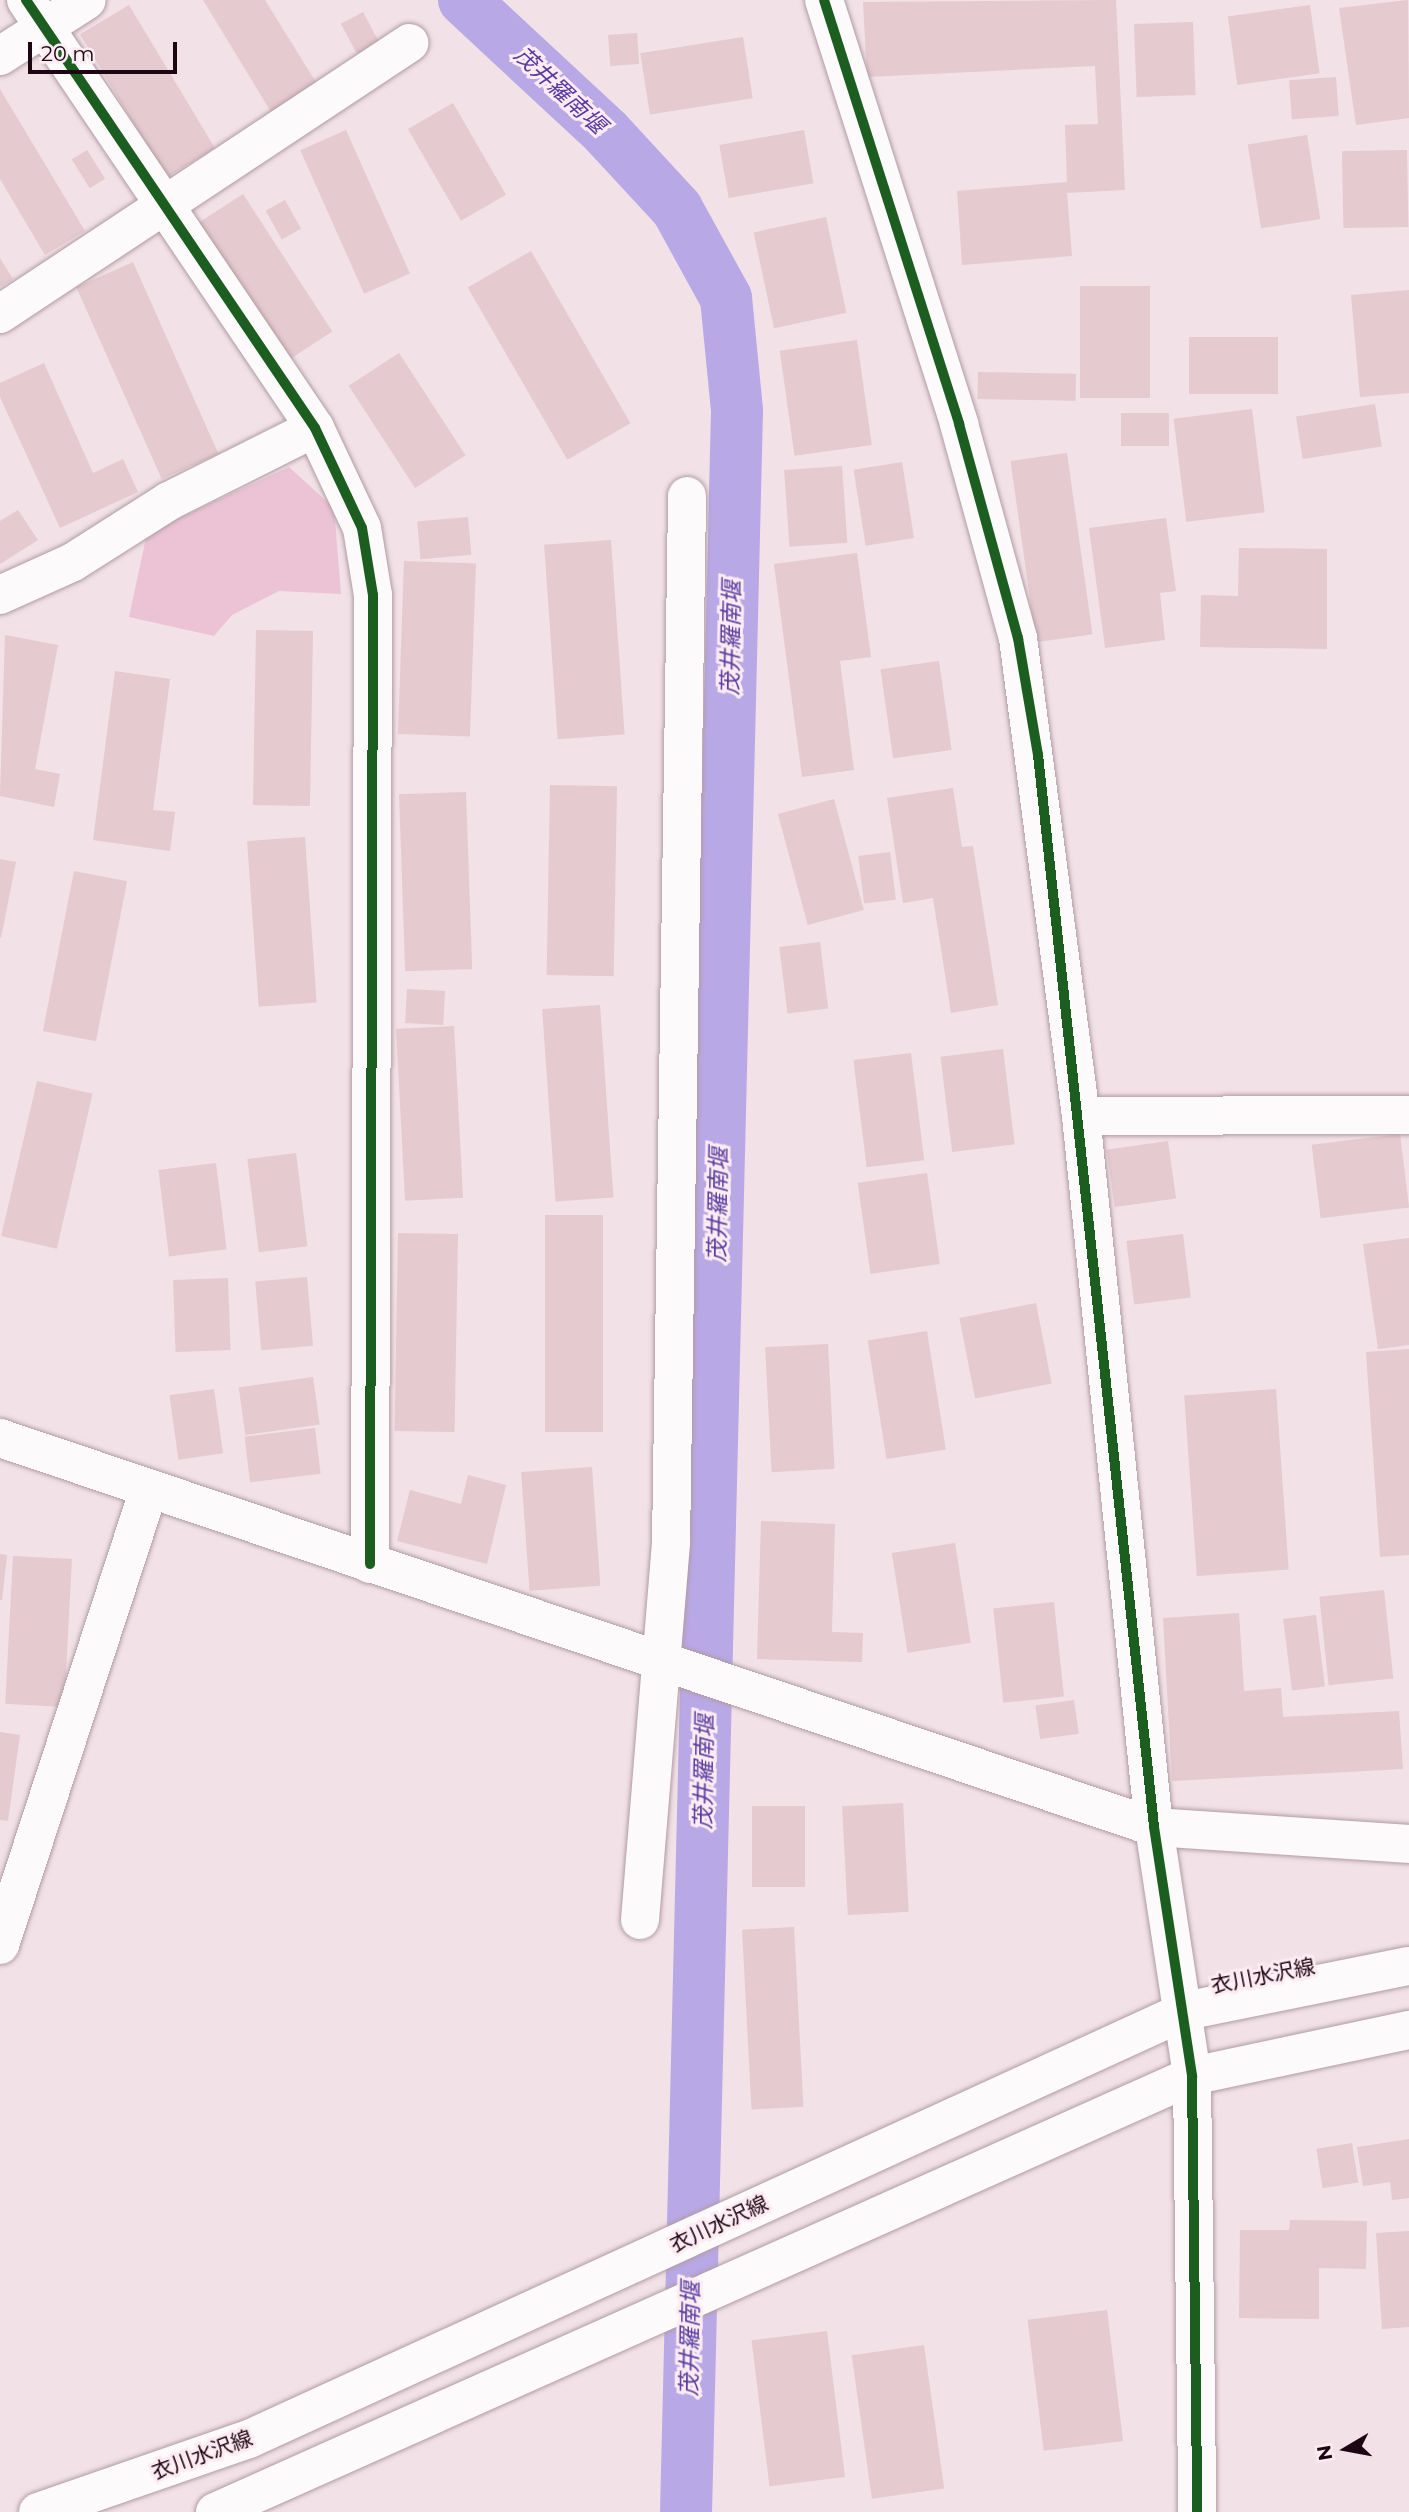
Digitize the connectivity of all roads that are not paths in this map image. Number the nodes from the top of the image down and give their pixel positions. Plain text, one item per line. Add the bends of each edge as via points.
1 (87, 0) edge
2 (824, 0) edge
3 (36, 15) edge
4 (409, 43) dead end
5 (0, 56) edge
6 (167, 208) junction
7 (0, 314) edge
8 (316, 428) junction
9 (687, 496) dead end
10 (0, 595) edge
11 (1409, 1115) edge
12 (1081, 1116) junction
13 (0, 1438) edge
14 (149, 1489) junction
15 (370, 1564) junction
16 (666, 1664) junction
17 (1154, 1828) junction
18 (1409, 1844) edge
19 (640, 1920) dead end
20 (0, 1945) edge
21 (1409, 1966) edge
22 (1185, 2011) junction
23 (1409, 2030) edge
24 (1192, 2076) junction
25 (38, 2512) edge
26 (215, 2512) edge
27 (1197, 2512) edge

1 - 3 street
2 - 12 street via 959,424 1018,638
3 - 5 street
3 - 6 street
4 - 6 street
6 - 7 street
6 - 8 street
8 - 10 street via 169,501 73,562
8 - 15 street via 362,528 373,595
9 - 16 street
11 - 12 street
12 - 17 street
13 - 14 street
14 - 15 street
14 - 20 street
15 - 16 street
16 - 17 street via 737,1692
16 - 19 street
17 - 18 street
17 - 22 street
21 - 22 street, 衣川水沢線
22 - 24 street
22 - 25 street, 衣川水沢線 via 249,2439
23 - 24 street
24 - 26 street via 978,2167 264,2494
24 - 27 street

